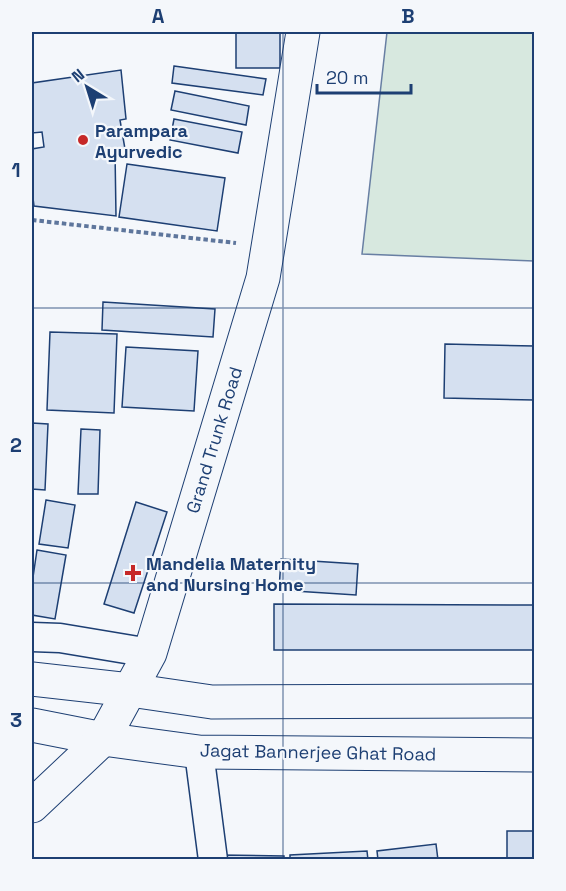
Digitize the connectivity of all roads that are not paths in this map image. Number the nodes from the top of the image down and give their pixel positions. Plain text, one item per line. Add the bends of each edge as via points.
1 (303, 32) edge
2 (32, 637) edge
3 (150, 653) junction
4 (32, 679) edge
5 (130, 690) junction
6 (534, 700) edge
7 (32, 725) edge
8 (103, 738) junction
9 (199, 752) junction
10 (534, 755) edge
11 (32, 806) edge
12 (213, 860) edge

1 - 3 main road, Grand Trunk Road via 263,278
2 - 3 street
3 - 5 main road, Grand Trunk Road
4 - 5 main road
5 - 6 main road via 212,702
5 - 8 main road, Grand Trunk Road
7 - 8 main road, Jagat Bannerjee Ghat Road
8 - 9 main road, Jagat Bannerjee Ghat Road
8 - 11 main road, Grand Trunk Road
9 - 10 main road, Jagat Bannerjee Ghat Road
9 - 12 street

